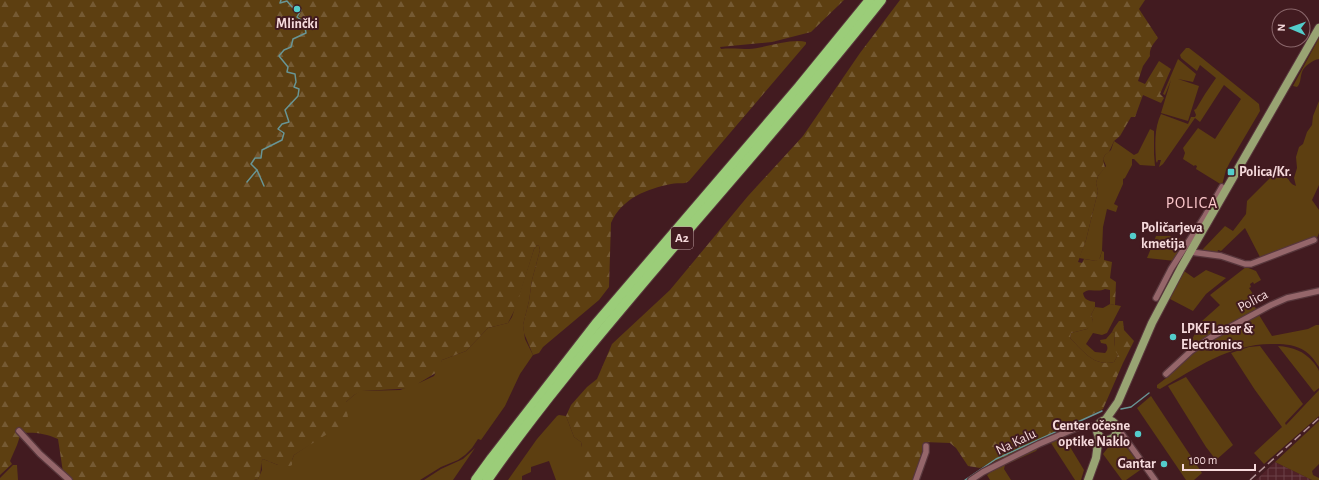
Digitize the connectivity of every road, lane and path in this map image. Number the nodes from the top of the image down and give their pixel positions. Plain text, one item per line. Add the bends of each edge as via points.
1 (870, 0) edge
2 (881, 0) edge
3 (1319, 28) edge
4 (1222, 186) dead end
5 (1220, 195) junction
6 (1314, 240) dead end
7 (1191, 252) junction
8 (1319, 291) edge
9 (1156, 298) dead end
10 (1166, 374) dead end
11 (1112, 423) junction
12 (1097, 426) junction
13 (19, 431) dead end
14 (1099, 436) junction
15 (1111, 439) junction
16 (1128, 443) junction
17 (926, 446) dead end
18 (1096, 458) junction
19 (69, 480) edge
20 (476, 480) edge
21 (487, 480) edge
22 (916, 480) edge
23 (971, 480) edge
24 (1088, 480) edge
25 (1155, 480) edge

1 - 20 highway, A2 via 596,324
2 - 21 highway, A2 via 794,107 605,328
3 - 5 main road
4 - 5 street
5 - 7 main road
5 - 9 street via 1171,269
6 - 7 street via 1251,264
7 - 11 main road via 1152,323 1118,402
8 - 10 street, Polica via 1271,304 1210,338
11 - 12 main road via 1101,421
11 - 15 main road via 1116,432
11 - 16 street
12 - 14 main road
12 - 23 street, Na Kalu via 1081,426 1039,444
13 - 19 street
14 - 15 main road
14 - 18 main road
15 - 16 street
15 - 18 main road
16 - 25 street
17 - 22 street
18 - 24 main road

